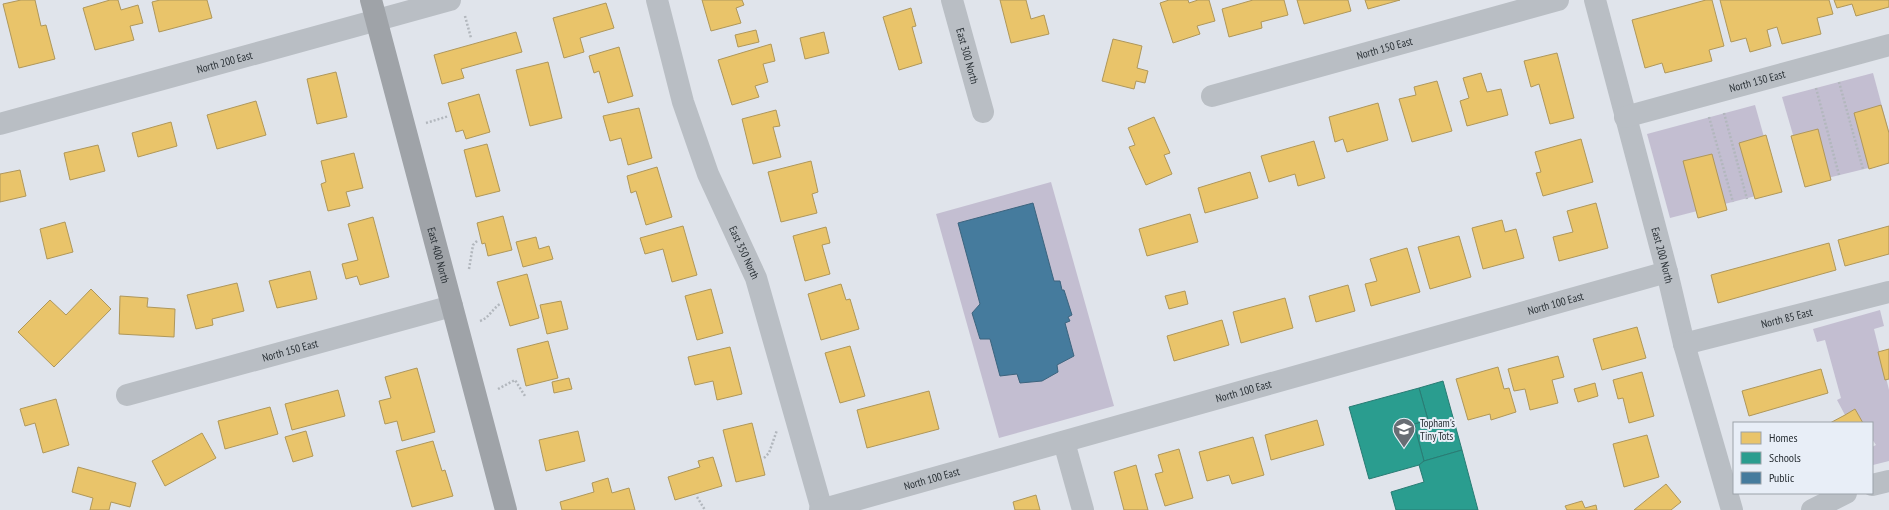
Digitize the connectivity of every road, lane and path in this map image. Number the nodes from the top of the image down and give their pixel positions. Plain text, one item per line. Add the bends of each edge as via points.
1 (450, 0) edge
2 (656, 0) edge
3 (952, 0) edge
4 (1558, 0) edge
5 (1595, 0) edge
6 (373, 10) edge
7 (465, 16) dead end
8 (471, 38) dead end
9 (1889, 44) edge
10 (1839, 82) dead end
11 (1816, 88) dead end
12 (1212, 96) dead end
13 (983, 112) dead end
14 (1724, 113) dead end
15 (449, 116) dead end
16 (1625, 117) junction
17 (1709, 117) dead end
18 (426, 123) dead end
19 (0, 124) edge
20 (1863, 169) dead end
21 (1839, 175) dead end
22 (1747, 198) dead end
23 (1733, 202) dead end
24 (478, 240) dead end
25 (469, 269) dead end
26 (1667, 272) junction
27 (1889, 292) edge
28 (500, 304) dead end
29 (452, 306) junction
30 (480, 321) dead end
31 (1684, 344) junction
32 (498, 389) dead end
33 (127, 395) dead end
34 (525, 396) dead end
35 (778, 427) dead end
36 (1064, 442) junction
37 (764, 458) dead end
38 (1889, 481) edge
39 (1873, 485) edge
40 (1846, 494) edge
41 (1848, 494) edge
42 (697, 497) dead end
43 (506, 510) edge
44 (705, 510) edge
45 (821, 510) edge
46 (1083, 510) edge
47 (1732, 510) edge
48 (1812, 510) edge
49 (1853, 510) edge

1 - 6 street, North 200 East
2 - 45 street, East 350 North via 685,110 708,174 756,278
3 - 13 street, East 300 North
4 - 12 street, North 150 East
5 - 16 street, East 200 North
6 - 19 street, North 200 East
6 - 29 main road, East 400 North
7 - 8 path
9 - 16 street, North 130 East
10 - 20 path
11 - 21 path
14 - 22 path
15 - 18 path
16 - 26 street, East 200 North
17 - 23 path
24 - 25 path via 473,245
26 - 31 street, East 200 North
26 - 36 street, North 100 East
27 - 31 street, North 85 East
28 - 30 path via 486,319
29 - 33 street, North 150 East
29 - 43 main road, East 400 North
31 - 47 street, East 200 North
32 - 34 path via 515,380
35 - 37 path via 769,453
36 - 45 street, North 100 East
36 - 46 street
38 - 39 street
40 - 48 street
41 - 49 street
42 - 44 path

